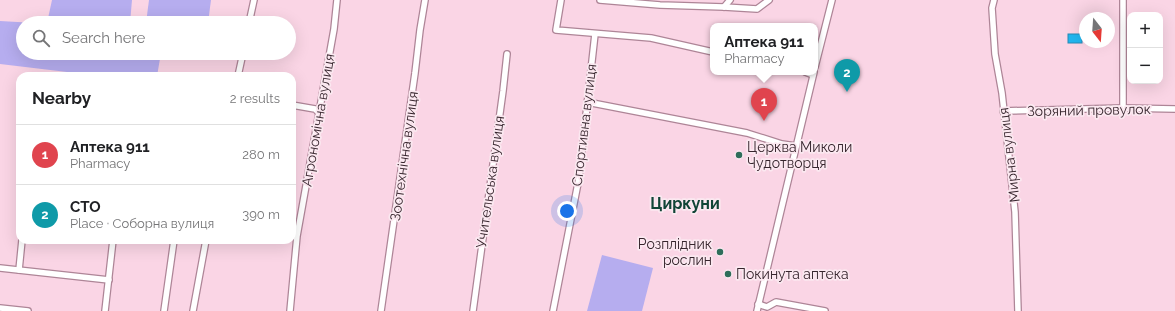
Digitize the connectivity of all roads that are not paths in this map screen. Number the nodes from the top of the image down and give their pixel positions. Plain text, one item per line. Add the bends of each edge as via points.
1 (254, 0) edge
2 (338, 0) edge
3 (425, 0) edge
4 (562, 0) edge
5 (600, 0) edge
6 (655, 0) edge
7 (730, 0) edge
8 (769, 0) edge
9 (832, 0) edge
10 (994, 0) edge
11 (1123, 0) edge
12 (660, 5) junction
13 (724, 7) junction
14 (251, 16) edge
15 (595, 34) junction
16 (710, 51) edge
17 (506, 54) dead end
18 (818, 55) edge
19 (241, 60) edge
20 (239, 72) edge
21 (813, 75) edge
22 (587, 102) junction
23 (296, 106) edge
24 (1123, 108) junction
25 (1175, 109) edge
26 (1003, 111) junction
27 (318, 113) junction
28 (796, 146) junction
29 (22, 244) edge
30 (113, 244) edge
31 (173, 244) edge
32 (205, 244) edge
33 (0, 268) edge
34 (19, 270) junction
35 (109, 280) junction
36 (758, 304) junction
37 (0, 308) edge
38 (10, 310) edge
39 (28, 311) edge
40 (105, 311) edge
41 (164, 311) edge
42 (193, 311) edge
43 (290, 311) edge
44 (381, 311) edge
45 (473, 311) edge
46 (553, 311) edge
47 (757, 311) edge
48 (825, 311) edge
49 (1018, 311) edge

1 - 14 street
2 - 27 street, Агрономічна вулиця
3 - 44 street, Зоотехнічна вулиця
4 - 15 street via 556,30
5 - 12 street
6 - 12 street
7 - 13 street
8 - 13 street via 757,10
9 - 18 street
10 - 26 street, Мирна вулиця via 992,30
11 - 24 street
12 - 13 street
15 - 16 street via 651,38
15 - 22 street, Спортивна вулиця
17 - 45 street, Учительська вулиця
19 - 20 street
21 - 28 street
22 - 28 street via 747,133
22 - 46 street, Спортивна вулиця via 579,178
23 - 27 street via 315,109
24 - 25 street, Зоряний провулок
24 - 26 street, Зоряний провулок
26 - 49 street, Мирна вулиця via 1015,212
27 - 43 street, Агрономічна вулиця via 297,236
28 - 36 street
29 - 34 street
30 - 35 street
31 - 41 street
32 - 42 street
33 - 34 street
34 - 35 street
35 - 40 street
36 - 47 street
36 - 48 street via 767,307 776,302
37 - 38 street
38 - 39 street

